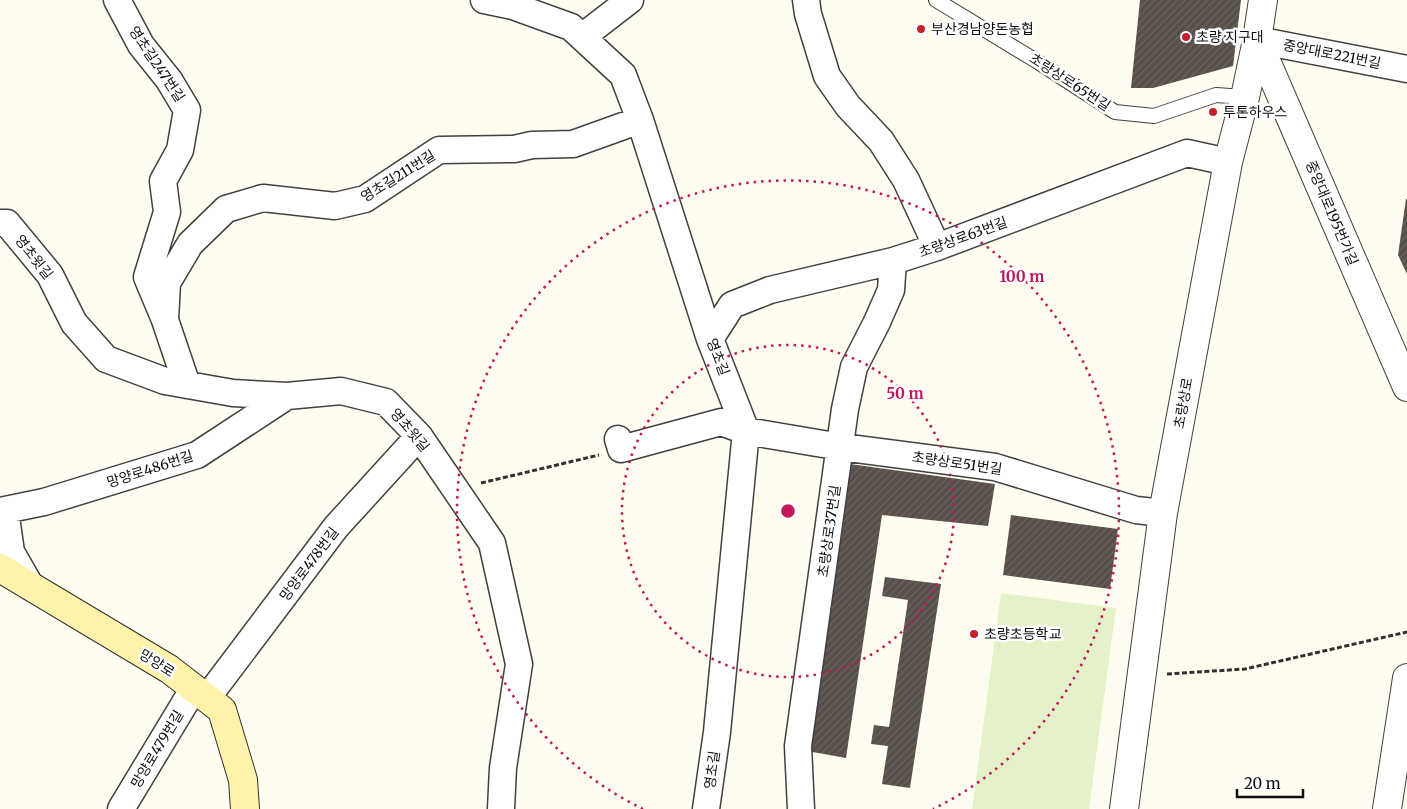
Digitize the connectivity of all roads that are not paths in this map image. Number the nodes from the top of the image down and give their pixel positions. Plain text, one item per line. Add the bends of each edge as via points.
1 (117, 0) edge
2 (484, 0) edge
3 (630, 0) edge
4 (806, 0) edge
5 (936, 0) edge
6 (1263, 0) edge
7 (582, 37) junction
8 (1257, 40) junction
9 (1407, 68) edge
10 (1245, 98) junction
11 (640, 120) junction
12 (1228, 162) junction
13 (0, 222) edge
14 (937, 247) junction
15 (893, 261) junction
16 (166, 320) junction
17 (710, 339) junction
18 (187, 385) junction
19 (1407, 387) edge
20 (287, 396) junction
21 (746, 431) junction
22 (419, 436) junction
23 (620, 444) road end
24 (840, 448) junction
25 (3, 511) edge
26 (1163, 513) junction
27 (0, 568) edge
28 (31, 587) junction
29 (1407, 678) edge
30 (200, 693) junction
31 (121, 809) edge
32 (245, 809) edge
33 (501, 809) edge
34 (706, 809) edge
35 (801, 809) edge
36 (1124, 809) edge
37 (1387, 809) edge

1 - 16 street, 영초길247번길 via 141,45 169,80 187,110 180,150 163,181 167,212 147,277
2 - 7 street, 영초길 via 513,6 571,27
3 - 7 street
4 - 14 street via 827,76 848,106 881,141 906,180
5 - 10 lane, 초량상로65번길 via 1115,112 1154,116 1216,96
6 - 8 street, 초량상로
7 - 11 street, 영초길 via 623,75
8 - 9 street, 중앙대로221번길
8 - 10 street, 초량상로
8 - 19 street, 중앙대로195번가길
10 - 12 street, 초량상로
11 - 16 street, 영초길211번길 via 573,144 439,150 365,199 335,206 262,198 226,209 190,244 167,283
11 - 17 street, 영초길
12 - 14 street, 초량상로63번길 via 1187,153
12 - 26 street, 초량상로
13 - 18 street, 영초윗길 via 7,223 50,275 74,323 106,359 164,381
14 - 15 street, 초량상로63번길
15 - 17 street, 초량상로63번길 via 770,290 732,305
15 - 24 street, 초량상로37번길 via 891,290 854,367
16 - 18 street, 영초길247번길
17 - 21 street, 영초길
18 - 20 street, 영초윗길 via 233,393
20 - 22 street, 영초윗길 via 341,390 386,402
20 - 25 street, 망양로486번길 via 197,455 44,502
21 - 23 street, 초량상로51번길 via 721,422
21 - 24 street, 초량상로51번길
21 - 34 street, 영초길 via 717,732
22 - 30 street, 망양로478번길 via 336,527
22 - 33 street, 영초윗길 via 492,543 519,664 503,768
24 - 26 street, 초량상로51번길 via 995,467 1136,510
24 - 35 street, 초량상로37번길 via 798,746
25 - 28 street via 11,552
26 - 36 street, 초량상로
27 - 28 main road, 망양로
28 - 30 main road, 망양로 via 169,669
29 - 37 street
30 - 31 street, 망양로479번길
30 - 32 main road, 망양로 via 222,710 243,780

